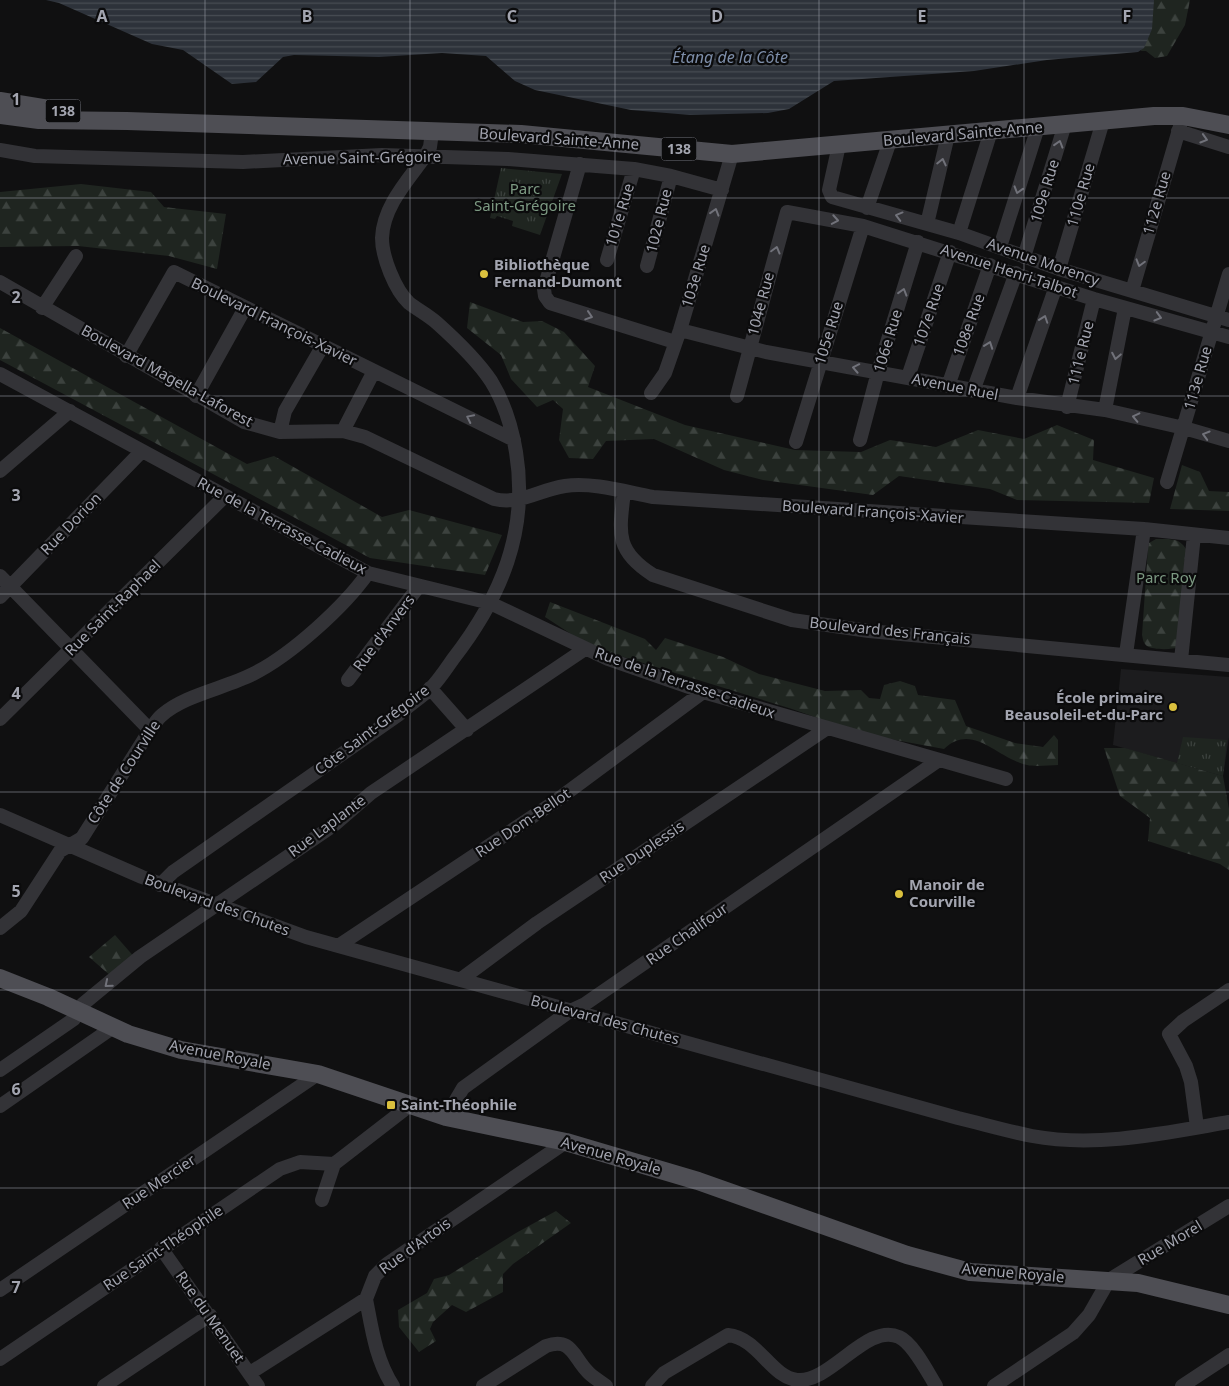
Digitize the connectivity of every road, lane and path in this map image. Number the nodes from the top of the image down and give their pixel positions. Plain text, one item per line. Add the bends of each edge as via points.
1 (0, 101) edge
2 (0, 115) edge
3 (126, 121) junction
4 (1102, 121) junction
5 (1065, 124) junction
6 (1181, 124) junction
7 (1229, 125) edge
8 (1038, 127) junction
9 (991, 131) junction
10 (432, 132) junction
11 (948, 135) junction
12 (890, 141) junction
13 (839, 145) junction
14 (1229, 147) edge
15 (0, 150) edge
16 (732, 154) junction
17 (426, 155) junction
18 (580, 164) junction
19 (634, 169) junction
20 (671, 176) junction
21 (722, 190) junction
22 (867, 208) junction
23 (787, 212) joint
24 (927, 224) junction
25 (864, 226) junction
26 (959, 233) junction
27 (918, 242) junction
28 (1000, 247) junction
29 (950, 252) junction
30 (76, 256) dead end
31 (1024, 258) junction
32 (606, 260) dead end
33 (990, 265) junction
34 (648, 266) dead end
35 (1059, 269) junction
36 (1016, 273) junction
37 (1229, 274) edge
38 (0, 282) edge
39 (1056, 286) junction
40 (1132, 291) junction
41 (1094, 299) junction
42 (42, 308) junction
43 (245, 308) junction
44 (1125, 308) junction
45 (1223, 319) edge
46 (1211, 332) junction
47 (677, 336) junction
48 (1229, 337) edge
49 (322, 347) junction
50 (749, 348) junction
51 (126, 356) junction
52 (820, 361) junction
53 (374, 371) junction
54 (878, 372) junction
55 (0, 374) edge
56 (908, 378) junction
57 (948, 386) junction
58 (972, 391) junction
59 (651, 393) dead end
60 (196, 396) junction
61 (737, 396) dead end
62 (1017, 398) junction
63 (1067, 407) junction
64 (1105, 410) junction
65 (70, 411) junction
66 (1184, 428) junction
67 (344, 430) junction
68 (280, 432) junction
69 (514, 440) junction
70 (860, 440) dead end
71 (1229, 441) edge
72 (796, 442) dead end
73 (142, 451) junction
74 (0, 471) edge
75 (1167, 482) dead end
76 (624, 492) junction
77 (225, 496) junction
78 (520, 500) junction
79 (1144, 529) junction
80 (1194, 535) junction
81 (1229, 538) edge
82 (368, 573) junction
83 (0, 576) edge
84 (419, 586) junction
85 (11, 587) junction
86 (0, 598) edge
87 (490, 603) junction
88 (585, 649) junction
89 (71, 651) junction
90 (1126, 654) junction
91 (1182, 660) junction
92 (1229, 665) edge
93 (348, 680) dead end
94 (430, 688) junction
95 (703, 692) junction
96 (0, 719) edge
97 (826, 729) junction
98 (150, 730) junction
99 (467, 730) junction
100 (939, 760) junction
101 (1006, 779) dead end
102 (0, 815) edge
103 (68, 846) junction
104 (160, 885) junction
105 (216, 905) junction
106 (0, 928) edge
107 (338, 946) junction
108 (0, 978) edge
109 (460, 980) junction
110 (1229, 990) edge
111 (570, 1011) junction
112 (78, 1013) junction
113 (112, 1028) junction
114 (0, 1070) edge
115 (318, 1074) junction
116 (0, 1106) edge
117 (409, 1106) junction
118 (446, 1117) junction
119 (1229, 1122) edge
120 (1197, 1127) junction
121 (566, 1142) junction
122 (334, 1164) junction
123 (322, 1200) dead end
124 (1229, 1206) edge
125 (162, 1248) junction
126 (1109, 1280) junction
127 (0, 1290) edge
128 (366, 1299) junction
129 (1229, 1305) edge
130 (210, 1315) junction
131 (1229, 1355) edge
132 (0, 1359) edge
133 (250, 1373) junction
134 (104, 1386) edge
135 (258, 1386) edge
136 (393, 1386) edge
137 (483, 1386) edge
138 (606, 1386) edge
139 (652, 1386) edge
140 (936, 1386) edge
141 (994, 1386) edge
142 (1182, 1386) edge

1 - 3 main road, Boulevard Sainte-Anne / 138
2 - 3 main road, Boulevard Sainte-Anne / 138 via 39,120
3 - 10 main road, Boulevard Sainte-Anne / 138
4 - 5 main road, Boulevard Sainte-Anne / 138
4 - 6 main road, Boulevard Sainte-Anne / 138 via 1154,116
4 - 35 street, 110e Rue
5 - 8 main road, Boulevard Sainte-Anne / 138
31 -> 5 street, 109e Rue
6 - 7 main road, Boulevard Sainte-Anne / 138
6 -> 14 street
6 -> 40 street, 112e Rue
8 - 9 main road, Boulevard Sainte-Anne / 138
8 -> 28 street
9 - 11 main road, Boulevard Sainte-Anne / 138
9 - 26 street
10 - 16 main road, Boulevard Sainte-Anne / 138 via 583,138
10 - 17 street, Côte Saint-Grégoire
11 - 12 main road, Boulevard Sainte-Anne / 138
24 -> 11 street
12 - 13 main road, Boulevard Sainte-Anne / 138
12 - 22 street
13 - 16 main road, Boulevard Sainte-Anne / 138
13 - 22 street, Avenue Morency via 830,194
15 - 17 street, Avenue Saint-Grégoire via 36,156 243,162
16 - 21 street, 103e Rue
17 - 18 street, Avenue Saint-Grégoire
17 - 69 street, Côte Saint-Grégoire via 388,210 382,238 389,271 408,302 436,322 490,381 505,410
18 - 19 street, Avenue Saint-Grégoire
18 -> 47 street, Avenue Ruel via 544,289 545,296 550,303
19 - 20 street, Avenue Saint-Grégoire
19 - 32 street, 101e Rue
20 - 21 street, Avenue Saint-Grégoire
20 - 34 street, 102e Rue
47 -> 21 street, 103e Rue
24 -> 22 street, Avenue Morency
23 -> 25 street, Avenue Henri-Talbot
50 -> 23 street, 104e Rue
24 - 26 street, Avenue Morency
25 - 27 street, Avenue Henri-Talbot
25 - 52 street, 105e Rue
26 - 28 street, Avenue Morency
27 - 29 street, Avenue Henri-Talbot
54 -> 27 street, 106e Rue
28 - 31 street, Avenue Morency
29 - 33 street, Avenue Henri-Talbot
29 - 56 street, 107e Rue
30 - 42 street
31 - 35 street, Avenue Morency
33 - 36 street, Avenue Henri-Talbot
33 - 57 street, 108e Rue
35 - 40 street, Avenue Morency
36 - 39 street, Avenue Henri-Talbot
58 -> 36 street
37 - 45 street, 113e Rue
38 - 42 street, Boulevard Magella-Laforest
39 - 41 street, Avenue Henri-Talbot
62 -> 39 street
40 - 45 street, Avenue Morency
41 - 44 street, Avenue Henri-Talbot
41 - 63 street, 111e Rue
42 - 51 street, Boulevard Magella-Laforest
43 - 49 street, Boulevard François-Xavier
43 - 51 street, Boulevard François-Xavier via 174,272
43 - 60 street
44 -> 46 street, Avenue Henri-Talbot
44 -> 64 street
45 - 46 street, 113e Rue
46 - 48 street, Avenue Henri-Talbot
46 - 66 street, 113e Rue
47 - 50 street, Avenue Ruel
47 - 59 street, 103e Rue via 665,374
49 - 53 street, Boulevard François-Xavier
49 - 68 street via 284,411
50 - 52 street, Avenue Ruel
50 - 61 street, 104e Rue
51 - 60 street, Boulevard Magella-Laforest
54 -> 52 street, Avenue Ruel
52 - 72 street, 105e Rue
53 - 67 street, Boulevard François-Xavier
69 -> 53 street, Boulevard François-Xavier
54 - 56 street, Avenue Ruel
54 - 70 street, 106e Rue
55 - 65 street, Rue de la Terrasse-Cadieux
56 - 57 street, Avenue Ruel
57 - 58 street, Avenue Ruel
58 - 62 street, Avenue Ruel
60 - 68 street, Boulevard Magella-Laforest via 244,422
62 - 63 street, Avenue Ruel
63 - 64 street, Avenue Ruel
66 -> 64 street, Avenue Ruel
65 - 73 street, Rue de la Terrasse-Cadieux
65 - 74 street
71 -> 66 street, Avenue Ruel
66 - 75 street, 113e Rue
67 - 68 street, Boulevard Magella-Laforest
67 - 78 street, Boulevard Magella-Laforest via 494,499
69 - 78 street, Côte Saint-Grégoire
73 - 77 street, Rue de la Terrasse-Cadieux
73 - 85 street, Rue Dorion
76 - 78 street, Boulevard François-Xavier via 566,486
76 - 79 street, Boulevard François-Xavier via 653,497
76 - 90 street, Boulevard des Français via 620,526 625,548 635,564 653,575 792,620
77 - 82 street, Rue de la Terrasse-Cadieux
77 - 89 street, Rue Saint-Raphael
78 - 87 street, Côte Saint-Grégoire via 514,543
79 - 80 street, Boulevard François-Xavier
79 - 90 street
80 - 81 street, Boulevard François-Xavier
80 - 91 street
82 - 84 street, Rue de la Terrasse-Cadieux
82 - 98 street, Côte de Courville via 352,595 290,649 254,674 177,705 162,715
83 - 85 street
84 - 87 street, Rue de la Terrasse-Cadieux
84 - 93 street, Rue d'Anvers
85 - 86 street, Rue Dorion
85 - 89 street
87 - 88 street, Rue de la Terrasse-Cadieux
87 - 94 street, Côte Saint-Grégoire via 465,644
88 - 95 street, Rue de la Terrasse-Cadieux
88 - 99 street, Rue Laplante
89 - 96 street, Rue Saint-Raphael
89 - 98 street
90 - 91 street, Boulevard des Français
91 - 92 street, Boulevard des Français
94 - 99 street
94 - 104 street, Côte Saint-Grégoire via 398,715 173,872
95 - 97 street, Rue de la Terrasse-Cadieux
95 - 107 street, Rue Dom-Bellot via 553,803
97 - 100 street, Rue de la Terrasse-Cadieux
97 - 109 street, Rue Duplessis via 537,923
98 - 103 street, Côte de Courville via 82,838
99 - 105 street, Rue Laplante via 370,793 334,825
100 - 101 street, Rue de la Terrasse-Cadieux
100 - 111 street, Rue Chalifour via 585,1004
102 - 103 street, Boulevard des Chutes
103 - 104 street, Boulevard des Chutes
103 - 106 street, Côte de Courville via 60,850 21,910
104 - 105 street, Boulevard des Chutes
105 - 107 street, Boulevard des Chutes
105 -> 112 street, Rue Laplante via 140,957 83,1004
107 - 109 street, Boulevard des Chutes
108 - 112 main road, Avenue Royale
109 - 111 street, Boulevard des Chutes
110 - 120 street via 1169,1034 1191,1082
111 - 118 street, Rue Chalifour via 463,1088
111 - 120 street, Boulevard des Chutes via 1033,1136 1067,1140 1114,1139
112 - 113 main road, Avenue Royale
112 - 114 street, Rue Laplante
113 - 115 main road, Avenue Royale via 181,1050
113 - 116 street
115 - 117 main road, Avenue Royale
115 - 127 street, Rue Mercier
117 - 118 main road, Avenue Royale
117 - 122 street
118 - 121 main road, Avenue Royale
119 - 120 street, Boulevard des Chutes
121 - 126 main road, Avenue Royale via 698,1180 907,1255 970,1272
121 - 128 street, Rue d'Artois via 387,1264 375,1276
122 - 123 street
122 - 125 street, Rue Saint-Théophile via 300,1162 280,1169
124 - 126 street, Rue Morel
125 - 130 street, Rue du Menuet
125 - 132 street, Rue Saint-Théophile
126 - 129 main road, Avenue Royale via 1138,1283
126 - 141 street via 1089,1315 1073,1333
128 - 133 street
128 - 136 street via 376,1352
130 - 133 street, Rue du Menuet
130 - 134 street
131 - 142 street
133 - 135 street, Rue du Menuet
137 - 138 street via 556,1342 574,1352 588,1373
139 - 140 street via 664,1373 728,1335 747,1341 780,1371 794,1379 808,1380 864,1344 889,1335 900,1337 909,1346

